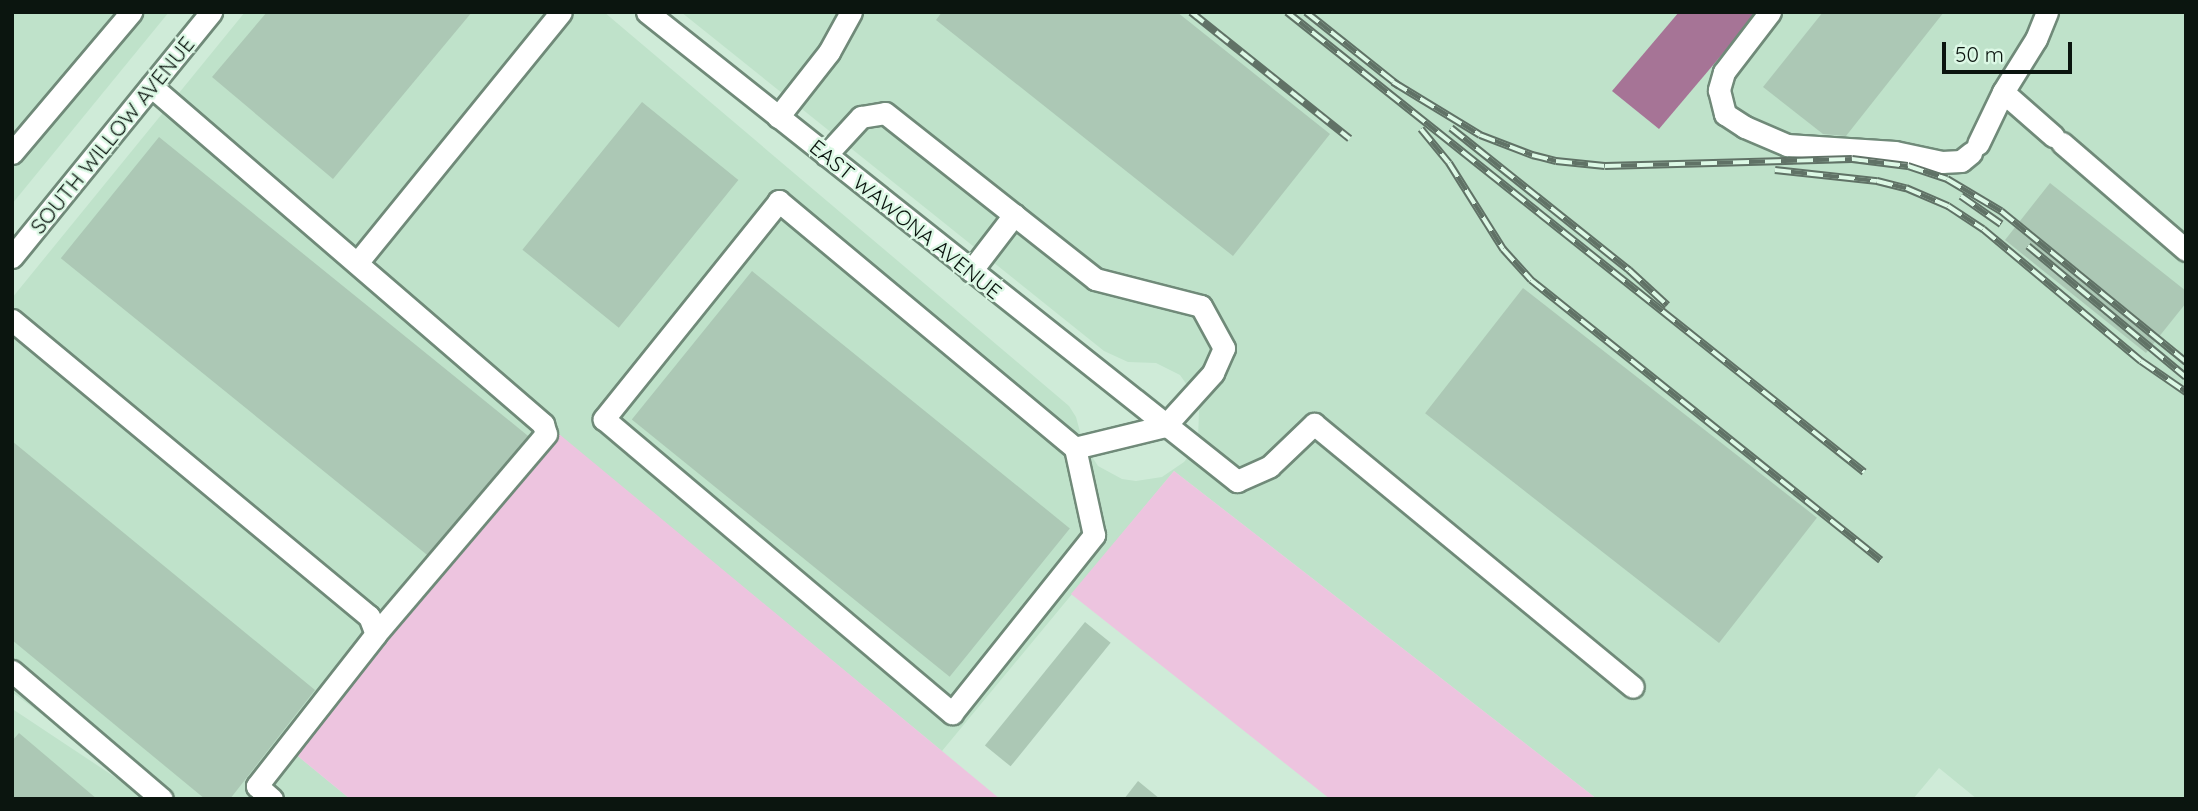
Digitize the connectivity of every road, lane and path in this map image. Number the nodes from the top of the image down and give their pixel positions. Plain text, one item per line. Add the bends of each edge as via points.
1 (131, 12) edge
2 (211, 12) edge
3 (561, 12) edge
4 (647, 12) edge
5 (851, 12) edge
6 (1770, 12) edge
7 (2047, 12) edge
8 (151, 86) junction
9 (2003, 92) junction
10 (778, 117) junction
11 (12, 153) edge
12 (826, 155) junction
13 (1014, 215) junction
14 (2186, 250) edge
15 (12, 257) edge
16 (357, 263) junction
17 (971, 271) junction
18 (12, 320) edge
19 (1165, 426) junction
20 (1075, 448) junction
21 (376, 634) junction
22 (12, 671) edge
23 (1633, 687) dead end
24 (258, 795) edge
25 (162, 799) edge

1 - 11 street
2 - 8 street, SOUTH WILLOW AVENUE
3 - 16 street
4 - 10 street, EAST WAWONA AVENUE
5 - 10 street via 829,52
6 - 9 street via 1724,72 1719,90 1725,114 1787,145 1961,161 1974,148
7 - 9 street
8 - 15 street, SOUTH WILLOW AVENUE
8 - 16 street
9 - 14 street
10 - 12 street, EAST WAWONA AVENUE
12 - 13 street via 861,117 884,113
12 - 17 street, EAST WAWONA AVENUE
13 - 17 street
13 - 19 street via 1095,279 1202,306 1224,348 1213,373
16 - 21 street via 543,424 546,435
17 - 19 street, EAST WAWONA AVENUE
18 - 21 street via 369,616
19 - 20 street
19 - 23 street, EAST WAWONA AVENUE via 1237,481 1270,466 1314,424
20 - 20 street via 779,201 604,419 952,713 1094,535
21 - 24 street
22 - 25 street

